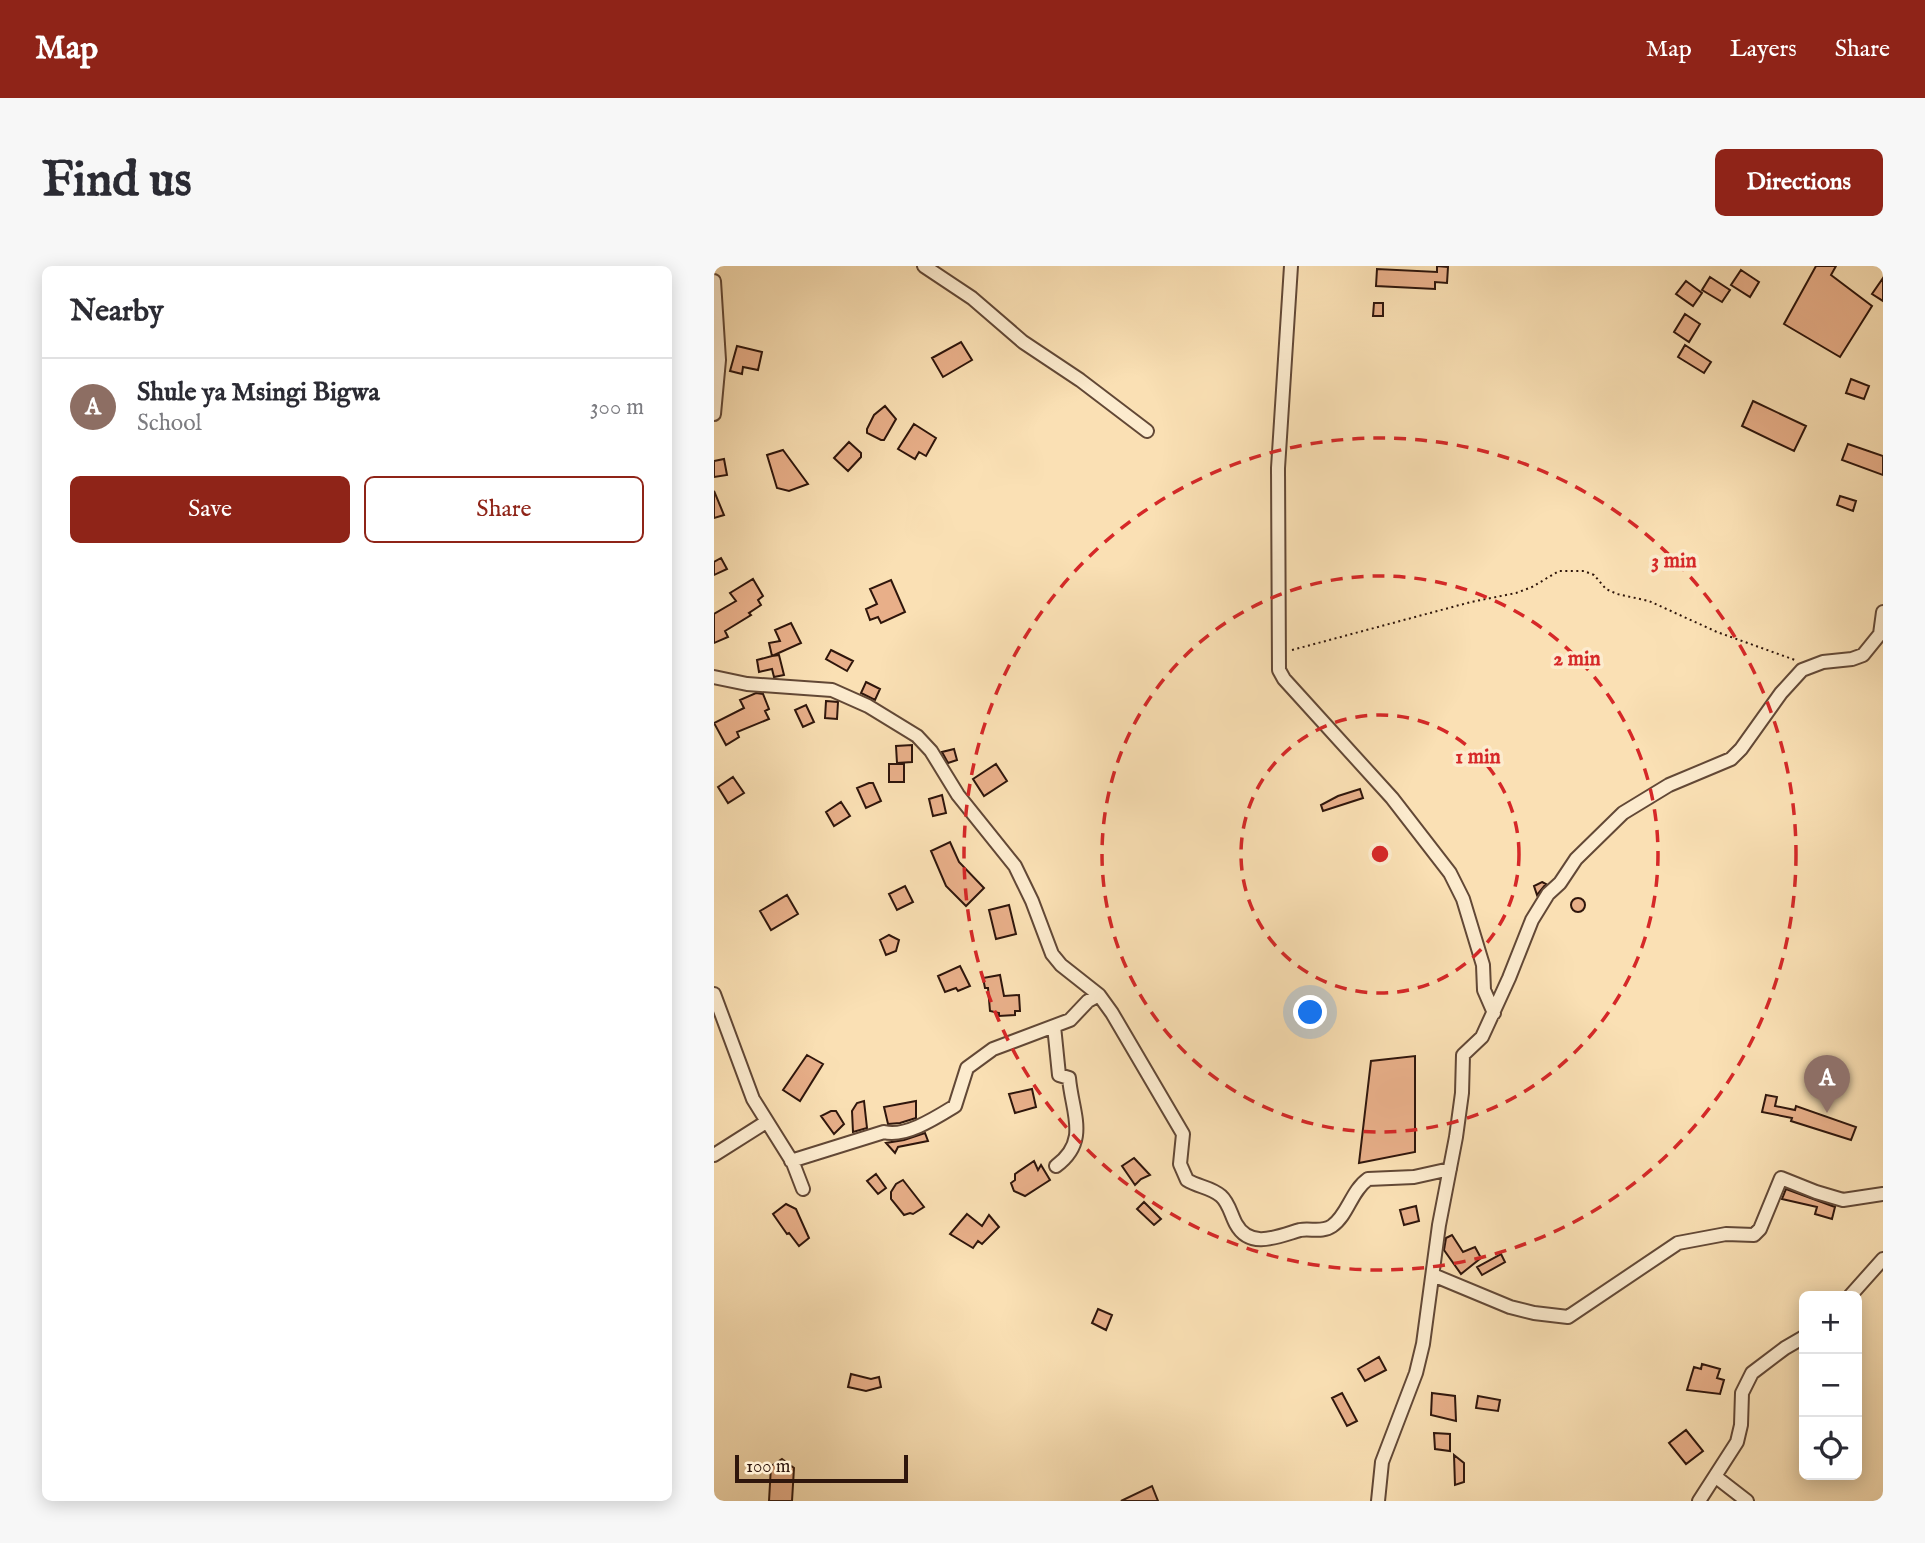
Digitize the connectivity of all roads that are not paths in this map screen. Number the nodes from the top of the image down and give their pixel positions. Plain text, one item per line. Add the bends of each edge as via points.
1 (924, 266) edge
2 (1292, 266) edge
3 (714, 281) edge
4 (714, 414) edge
5 (1147, 431) dead end
6 (1883, 612) edge
7 (714, 677) edge
8 (714, 994) edge
9 (1099, 995) junction
10 (1494, 1013) junction
11 (1054, 1026) junction
12 (766, 1122) junction
13 (714, 1155) edge
14 (791, 1161) junction
15 (1056, 1166) dead end
16 (1450, 1169) junction
17 (803, 1189) dead end
18 (1883, 1194) edge
19 (1883, 1259) edge
20 (1433, 1275) junction
21 (1854, 1291) edge
22 (1799, 1340) edge
23 (1716, 1477) junction
24 (1378, 1501) edge
25 (1699, 1501) edge
26 (1747, 1501) edge

1 - 5 street
2 - 10 street via 1278,468 1277,654 1281,676 1392,798 1450,873 1463,899 1483,965 1484,990
3 - 4 street via 719,360
6 - 10 street via 1880,634 1863,654 1802,670 1731,759 1669,785 1623,813 1576,859 1532,920
7 - 9 street via 832,690 917,736 1015,866 1052,954
8 - 12 street
9 - 11 street via 1070,1020
9 - 16 street via 1184,1134 1180,1164 1187,1180 1222,1197 1243,1233 1271,1240 1303,1230 1325,1230 1337,1222 1365,1181
10 - 16 street via 1482,1037 1463,1055
11 - 14 street via 993,1049 967,1068 954,1106 919,1126
11 - 15 street via 1059,1075 1069,1078 1076,1131 1071,1153
12 - 13 street
12 - 14 street
14 - 17 street
16 - 20 street
18 - 20 street via 1843,1200 1781,1178 1754,1235 1726,1234 1678,1243 1568,1317 1510,1307
19 - 21 street
20 - 24 street via 1421,1354 1382,1462
22 - 23 street via 1752,1373 1742,1393 1737,1442
23 - 25 street
23 - 26 street

